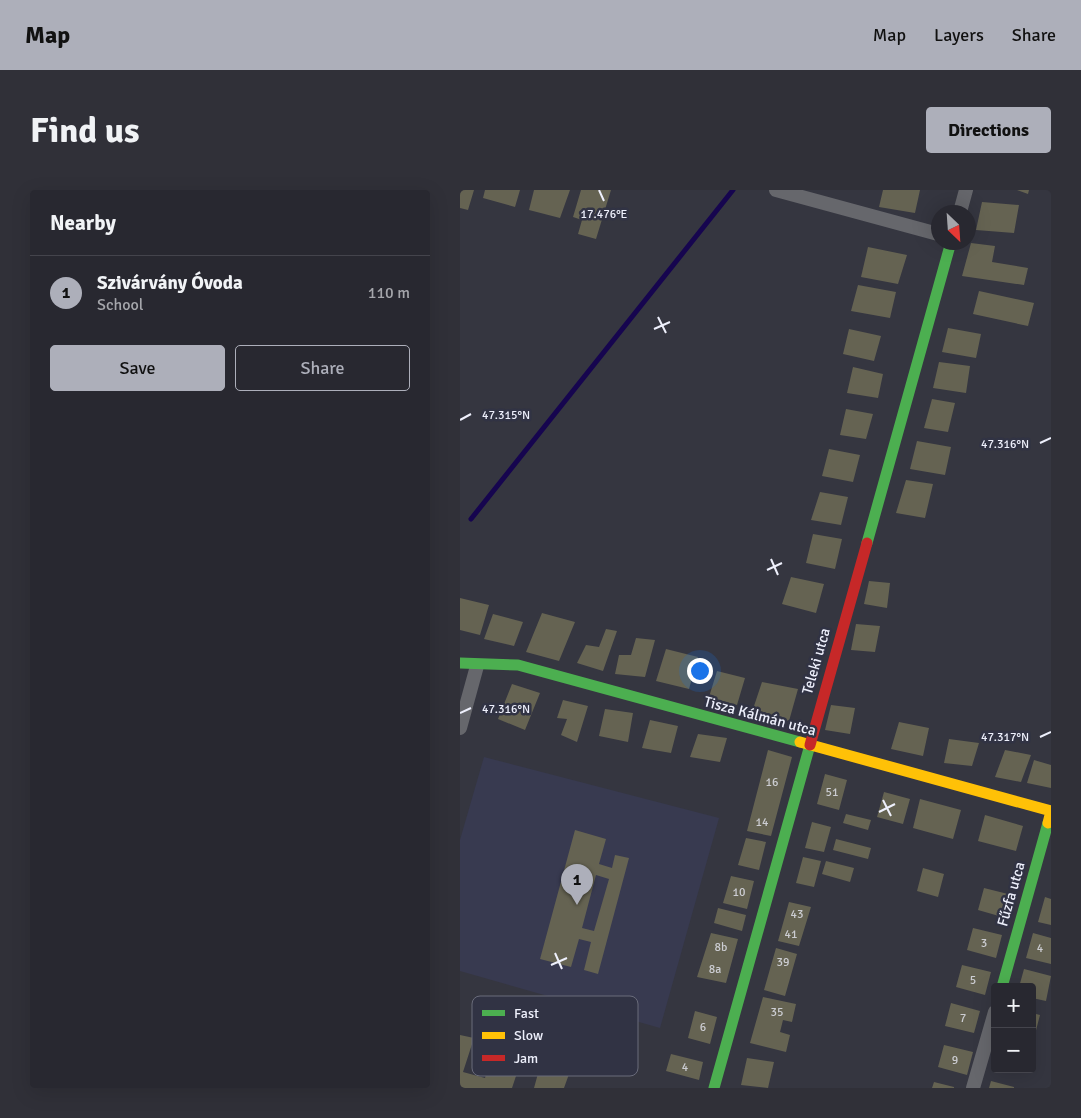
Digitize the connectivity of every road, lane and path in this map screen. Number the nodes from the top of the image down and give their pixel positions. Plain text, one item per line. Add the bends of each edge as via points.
1 (776, 190) edge
2 (966, 190) edge
3 (962, 205) edge
4 (931, 232) edge
5 (949, 250) edge
6 (460, 663) edge
7 (477, 666) junction
8 (460, 728) edge
9 (809, 745) junction
10 (1051, 811) edge
11 (1003, 983) edge
12 (991, 1026) edge
13 (714, 1088) edge
14 (973, 1088) edge

1 - 4 street
2 - 3 street
5 - 9 street, Teleki utca
6 - 7 street, Tisza Kálmán utca
7 - 8 street
7 - 9 street, Tisza Kálmán utca via 518,665
9 - 10 street, Tisza Kálmán utca
9 - 13 street, Teleki utca
10 - 11 street, Fűzfa utca
12 - 14 street

